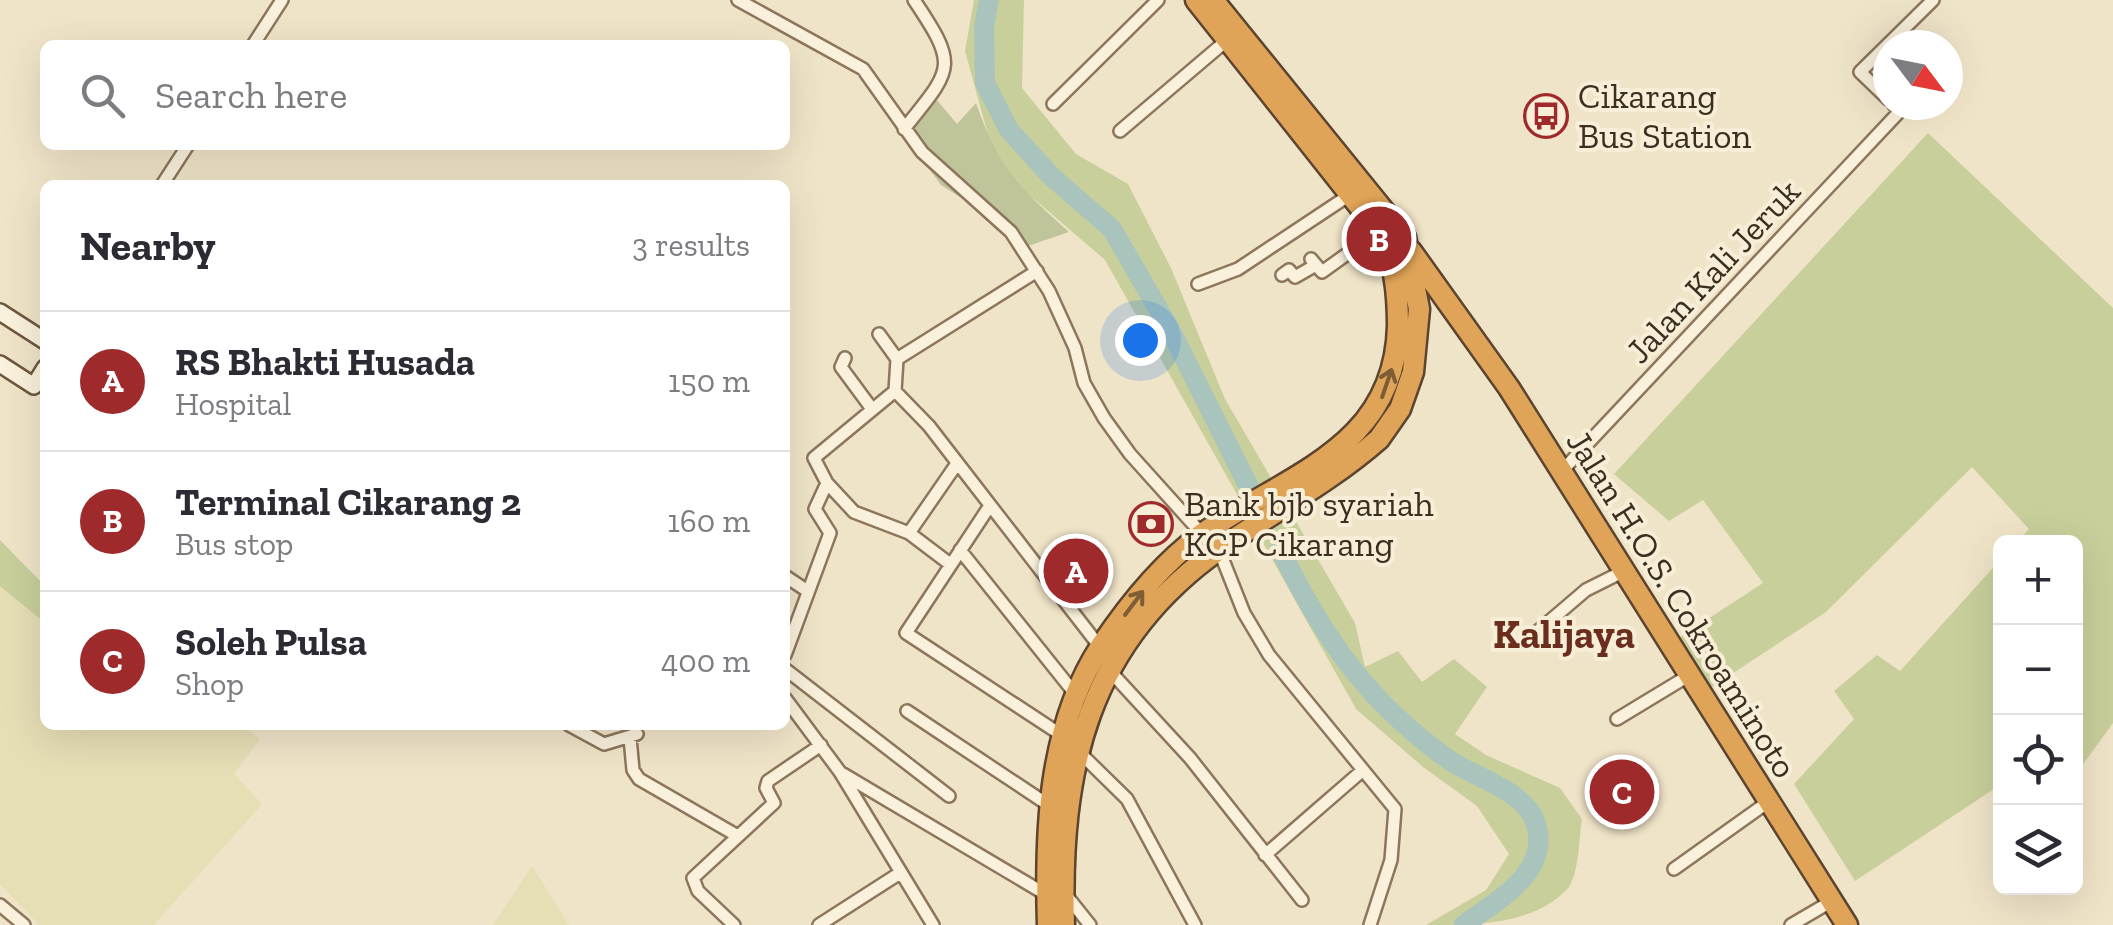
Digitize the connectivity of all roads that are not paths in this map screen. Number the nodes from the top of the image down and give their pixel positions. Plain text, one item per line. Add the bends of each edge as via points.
1 (282, 0) edge
2 (738, 0) edge
3 (914, 0) edge
4 (1158, 0) edge
5 (1196, 0) edge
6 (1214, 0) edge
7 (1933, 0) edge
8 (1903, 30) edge
9 (256, 40) edge
10 (1226, 40) junction
11 (1873, 59) edge
12 (1873, 85) edge
13 (1053, 104) dead end
14 (1892, 120) edge
15 (904, 129) junction
16 (1120, 131) dead end
17 (185, 150) edge
18 (165, 180) edge
19 (1351, 194) junction
20 (1383, 238) junction
21 (1410, 250) junction
22 (1037, 271) junction
23 (1282, 275) dead end
24 (1198, 284) dead end
25 (0, 312) edge
26 (1458, 320) junction
27 (878, 334) dead end
28 (1418, 336) junction
29 (40, 337) edge
30 (845, 358) dead end
31 (897, 359) junction
32 (0, 364) edge
33 (40, 390) edge
34 (895, 391) junction
35 (872, 409) junction
36 (1332, 464) junction
37 (956, 465) junction
38 (1559, 474) junction
39 (827, 484) junction
40 (989, 507) junction
41 (1237, 525) junction
42 (909, 533) junction
43 (1202, 534) junction
44 (960, 550) junction
45 (1218, 550) junction
46 (950, 564) junction
47 (1622, 572) junction
48 (790, 579) edge
49 (806, 590) junction
50 (1538, 631) dead end
51 (790, 640) edge
52 (1100, 647) junction
53 (1109, 669) junction
54 (790, 673) edge
55 (1688, 676) junction
56 (1076, 695) junction
57 (790, 705) edge
58 (907, 711) dead end
59 (1617, 720) dead end
60 (577, 730) edge
61 (1070, 743) junction
62 (821, 745) junction
63 (1364, 770) junction
64 (840, 772) junction
65 (950, 796) dead end
66 (1768, 802) junction
67 (1050, 806) junction
68 (736, 835) junction
69 (1265, 854) junction
70 (1674, 869) dead end
71 (900, 872) junction
72 (1055, 894) junction
73 (1302, 900) dead end
74 (1832, 901) junction
75 (0, 904) edge
76 (24, 925) edge
77 (734, 925) edge
78 (819, 925) edge
79 (933, 925) edge
80 (1048, 925) edge
81 (1064, 925) edge
82 (1090, 925) edge
83 (1195, 925) edge
84 (1370, 925) edge
85 (1790, 925) edge
86 (1847, 925) edge

1 - 9 street
2 - 15 street via 863,69
3 - 15 street via 947,62
4 - 13 street
5 - 10 highway
6 - 21 highway, Jalan H.O.S. Cokroaminoto via 1393,218
7 - 8 street
10 - 16 street
10 - 19 highway
11 - 12 street via 1860,72
14 - 38 street, Jalan Kali Jeruk
15 - 22 street via 998,217
17 - 18 street
19 - 20 highway
19 - 24 street via 1238,269
20 - 23 street via 1322,272 1314,262 1295,277 1290,270
36 -> 20 highway via 1374,414 1391,379 1398,307
21 - 26 highway, Jalan H.O.S. Cokroaminoto
21 - 28 highway
22 - 31 street
22 - 43 street via 1104,418
25 - 29 street
26 - 28 highway
26 - 38 highway, Jalan H.O.S. Cokroaminoto via 1510,388
27 - 31 street
28 - 36 highway via 1408,390 1390,426
30 - 35 street via 841,368
31 - 34 street
32 - 33 street
34 - 35 street
34 - 37 street
35 - 39 street via 814,458
36 - 41 highway
37 - 40 street
37 - 42 street
38 - 47 highway, Jalan H.O.S. Cokroaminoto
39 - 42 street via 854,512
39 - 49 street via 814,507 830,534
40 - 44 street
40 - 52 street
41 - 43 highway
41 - 45 highway
42 - 46 street
52 -> 43 highway via 1156,574
44 - 46 street
44 - 56 street
45 - 53 highway via 1170,589
45 - 63 street via 1269,655
46 - 61 street via 907,635
47 - 50 street via 1586,590
47 - 55 highway, Jalan H.O.S. Cokroaminoto
48 - 49 street
49 - 51 street
52 - 56 highway
53 - 61 highway
53 - 69 street
54 - 65 street
55 - 59 street
55 - 66 highway, Jalan H.O.S. Cokroaminoto
56 - 61 highway
57 - 62 street
58 - 67 street
60 - 68 street via 614,744 633,736 639,779
61 - 67 highway
61 - 72 highway
61 - 83 street via 1127,799
62 - 64 street
62 - 68 street via 768,781 774,804
63 - 69 street
63 - 84 street via 1398,815
64 - 71 street
64 - 72 street
66 - 70 street
66 - 74 highway, Jalan H.O.S. Cokroaminoto
67 - 72 highway
68 - 77 street via 692,881
69 - 73 street
71 - 78 street
71 - 79 street
72 - 80 highway
72 - 81 highway
72 - 82 street
74 - 85 street
74 - 86 highway, Jalan H.O.S. Cokroaminoto
75 - 76 street

